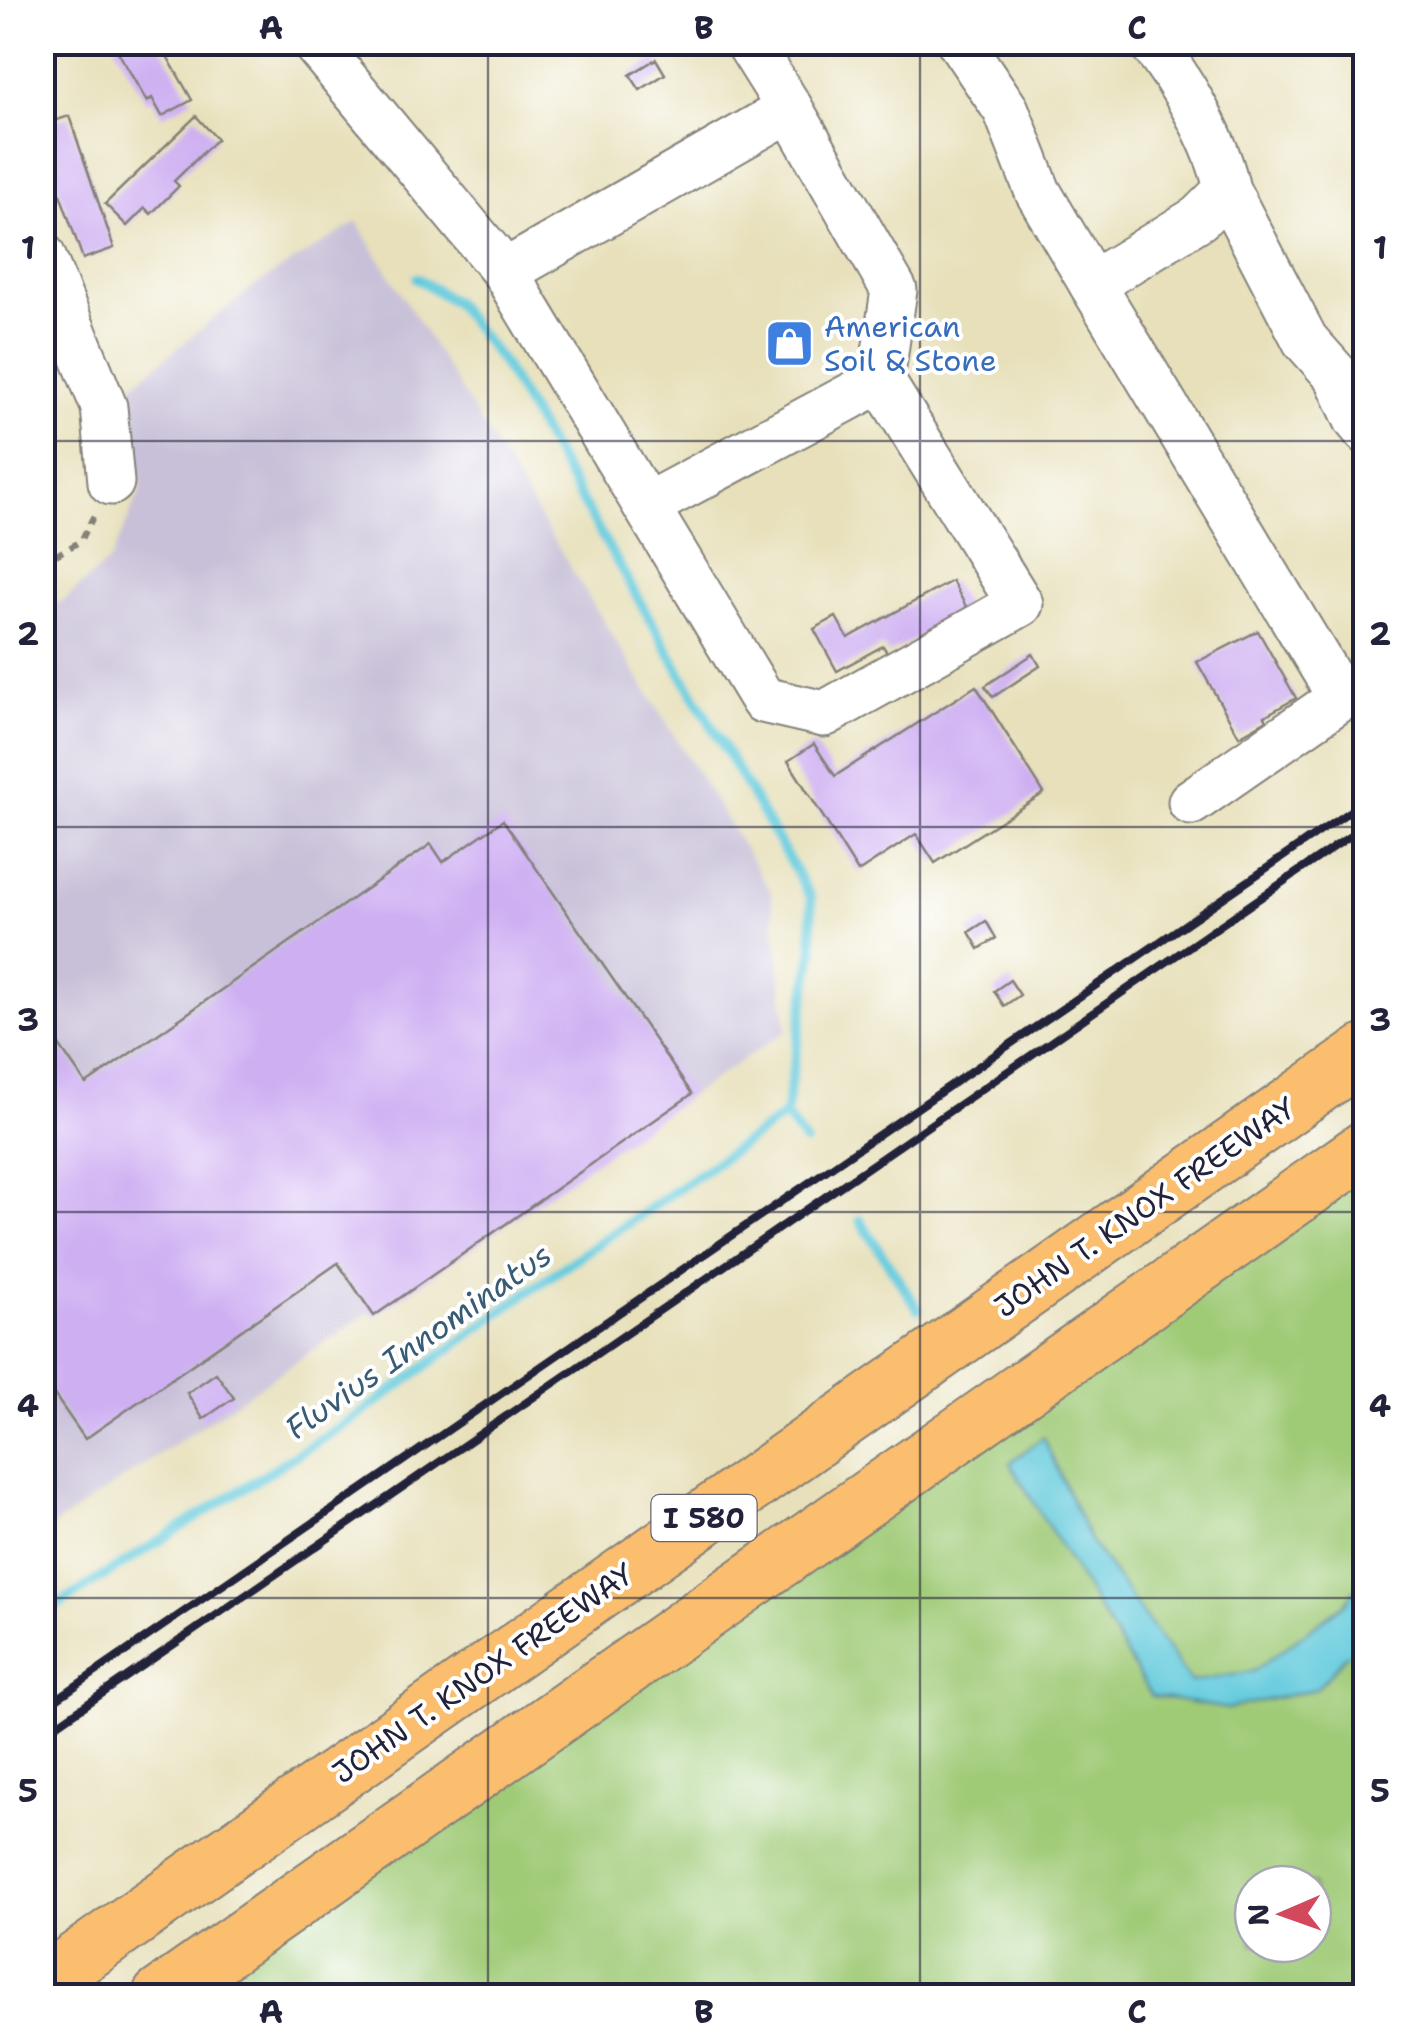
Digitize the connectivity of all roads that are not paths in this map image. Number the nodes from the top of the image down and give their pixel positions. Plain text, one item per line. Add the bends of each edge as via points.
1 (314, 42) edge
2 (960, 42) edge
3 (1151, 42) edge
4 (756, 46) edge
5 (790, 110) junction
6 (1227, 190) junction
7 (42, 255) edge
8 (505, 272) junction
9 (1092, 284) junction
10 (881, 380) junction
11 (1366, 431) edge
12 (110, 482) road end
13 (646, 506) junction
14 (1190, 802) dead end
15 (1366, 1052) edge
16 (1366, 1148) edge
17 (42, 1984) edge
18 (160, 1996) edge

1 - 8 street
2 - 9 street via 1006,110 1038,192
3 - 6 street via 1173,69 1222,166
4 - 5 street
5 - 8 street
5 - 10 street via 894,290
6 - 9 street via 1199,218
6 - 11 street via 1305,340 1337,376
7 - 12 street via 104,408
8 - 13 street
9 - 14 street via 1341,698
10 - 13 street
10 - 13 street via 1020,604 824,714 763,700
15 - 17 highway, JOHN T. KNOX FREEWAY / I 580
16 - 18 highway, I 580

